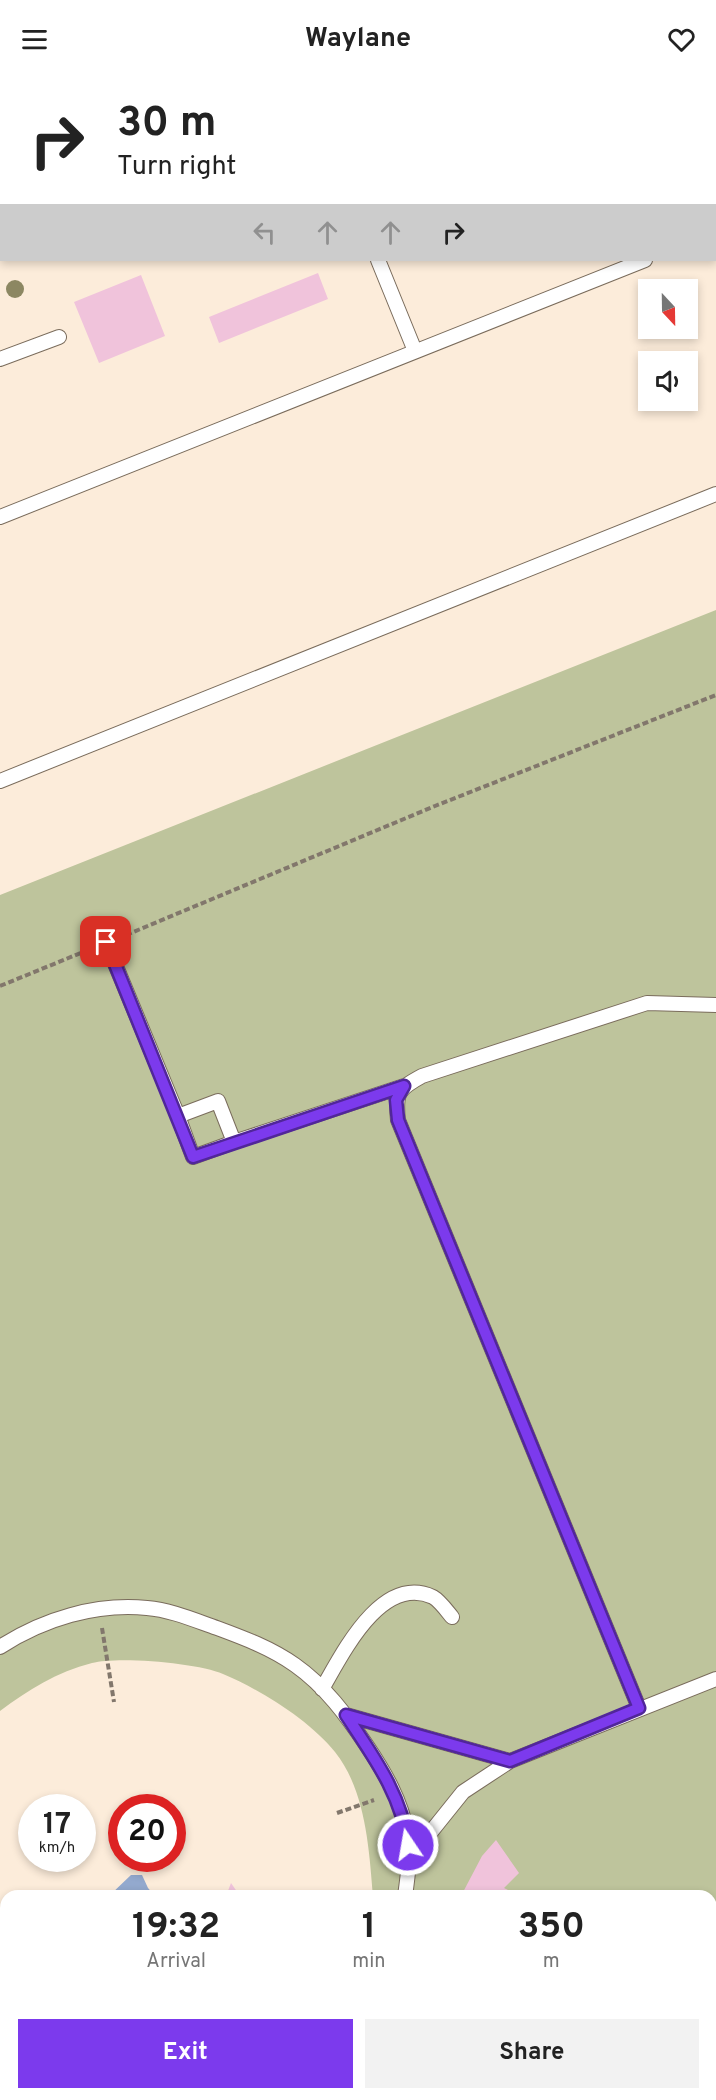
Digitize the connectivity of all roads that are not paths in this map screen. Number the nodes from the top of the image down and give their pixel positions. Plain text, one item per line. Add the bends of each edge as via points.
1 (378, 261) edge
2 (642, 261) edge
3 (60, 337) dead end
4 (415, 351) junction
5 (0, 359) edge
6 (716, 494) edge
7 (0, 517) edge
8 (0, 781) edge
9 (106, 942) road end
10 (716, 1005) edge
11 (404, 1086) junction
12 (178, 1116) junction
13 (234, 1142) junction
14 (452, 1617) dead end
15 (0, 1647) edge
16 (716, 1679) edge
17 (322, 1689) junction
18 (639, 1708) junction
19 (346, 1715) junction
20 (510, 1761) junction
21 (410, 1858) junction
22 (406, 1890) edge

1 - 4 lane
2 - 4 lane
3 - 5 lane
4 - 7 lane
6 - 8 lane
9 - 12 lane
10 - 11 lane via 647,1003 422,1076
11 - 13 lane
11 - 18 lane via 396,1100 398,1120
12 - 13 lane via 218,1101
12 - 13 lane via 193,1157
14 - 17 lane via 433,1598 408,1593 383,1603 352,1638
15 - 17 lane via 39,1624 99,1610 149,1608 245,1638 296,1666
16 - 18 lane
17 - 19 lane
18 - 20 lane
19 - 20 lane
19 - 21 lane via 386,1774 407,1832
20 - 21 lane via 463,1792
21 - 22 lane

